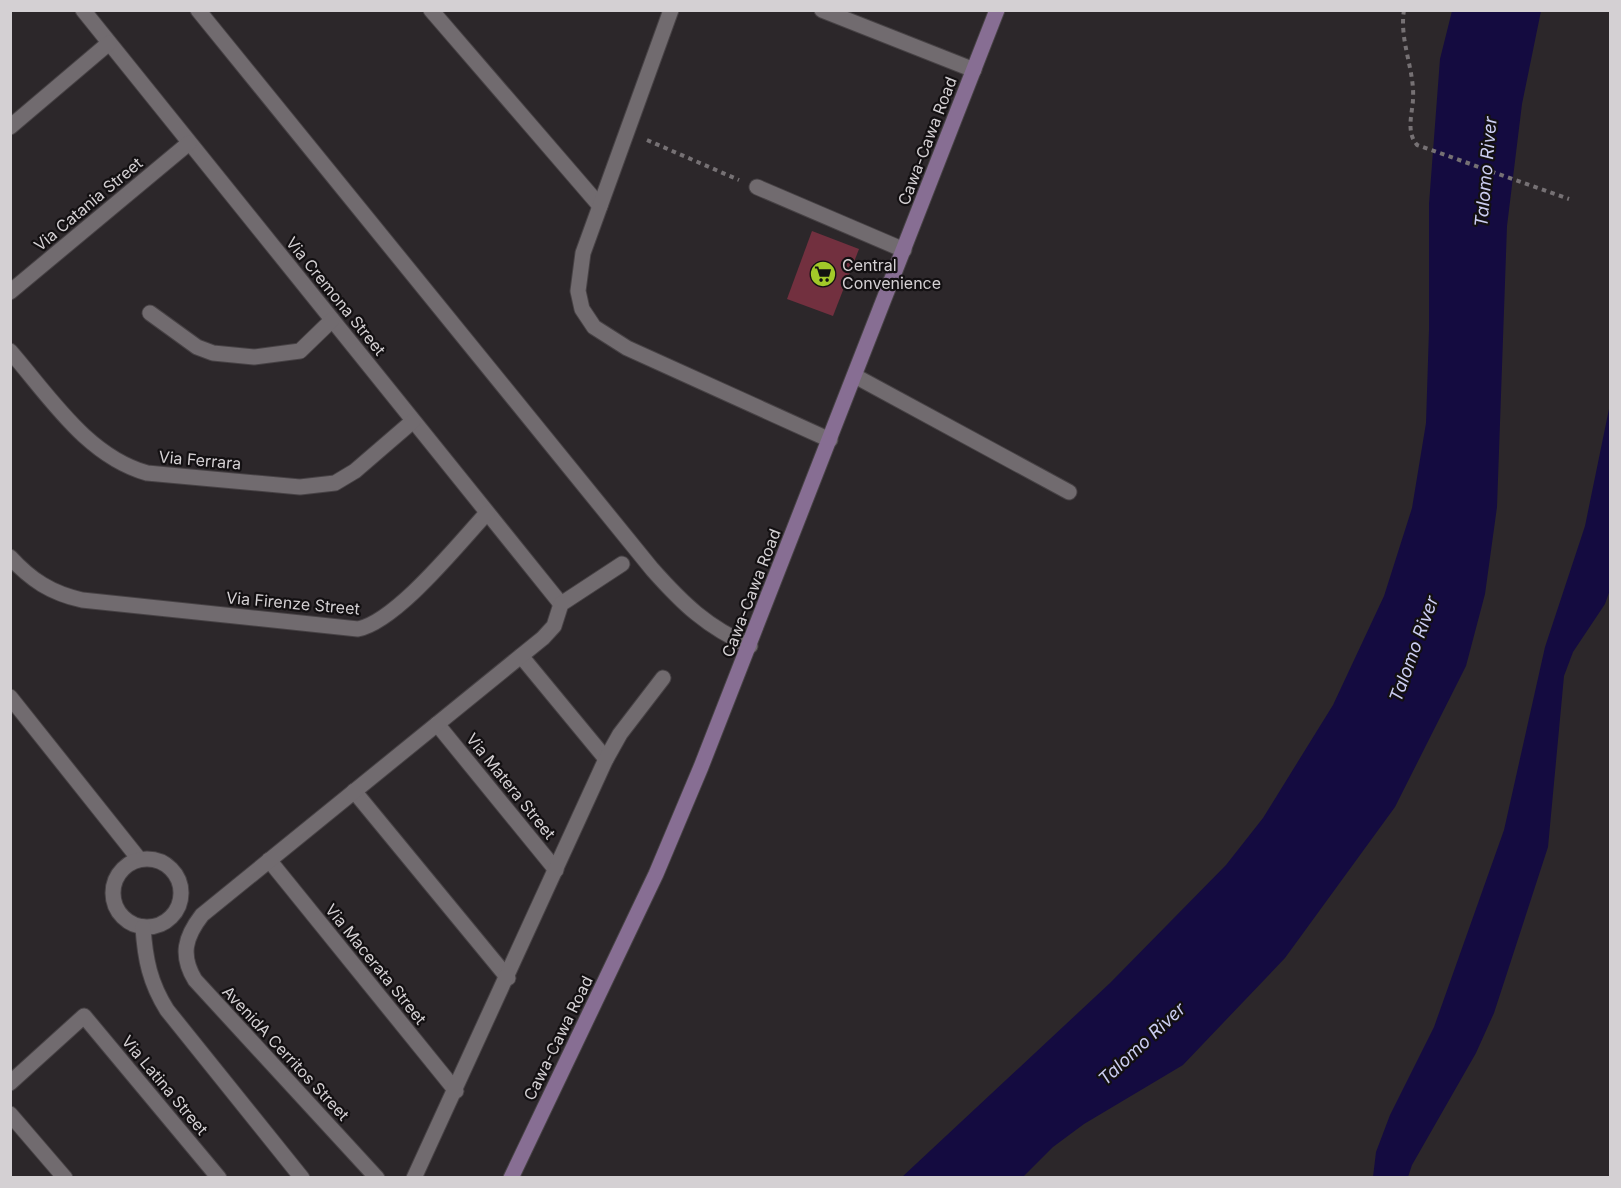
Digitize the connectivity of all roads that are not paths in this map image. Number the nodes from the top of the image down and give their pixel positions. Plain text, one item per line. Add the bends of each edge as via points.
1 (82, 10) edge
2 (198, 10) edge
3 (431, 10) edge
4 (671, 10) edge
5 (822, 10) edge
6 (997, 10) edge
7 (109, 43) junction
8 (974, 70) junction
9 (10, 127) edge
10 (189, 143) junction
11 (757, 187) road end
12 (600, 206) junction
13 (904, 250) junction
14 (10, 292) edge
15 (150, 313) dead end
16 (332, 320) junction
17 (10, 351) edge
18 (855, 376) junction
19 (413, 420) junction
20 (830, 440) junction
21 (1069, 492) dead end
22 (487, 513) junction
23 (10, 557) edge
24 (622, 564) dead end
25 (561, 604) junction
26 (750, 646) junction
27 (521, 656) junction
28 (663, 678) dead end
29 (10, 697) edge
30 (437, 724) junction
31 (606, 759) junction
32 (354, 791) junction
33 (140, 859) junction
34 (269, 861) junction
35 (556, 870) junction
36 (143, 927) junction
37 (508, 978) junction
38 (10, 1083) edge
39 (456, 1091) junction
40 (10, 1114) edge
41 (65, 1178) edge
42 (219, 1178) edge
43 (302, 1178) edge
44 (377, 1178) edge
45 (414, 1178) edge
46 (511, 1178) edge

1 - 7 street, Via Cremona Street
2 - 26 street via 652,569 709,625
3 - 12 street
4 - 12 street
5 - 8 street
6 - 8 street, Cawa-Cawa Road
7 - 9 street
7 - 10 street, Via Cremona Street
8 - 13 street, Cawa-Cawa Road
10 - 14 street, Via Catania Street
10 - 16 street, Via Cremona Street
11 - 13 street
12 - 20 street via 579,271 578,291 582,309 594,327 627,348
13 - 18 street, Cawa-Cawa Road
15 - 16 street via 197,347 213,353 254,357 300,351
16 - 19 street, Via Cremona Street
17 - 19 street, Via Ferrara via 89,441 125,467 147,473 300,486 335,483 355,471
18 - 20 street, Cawa-Cawa Road
18 - 21 street
19 - 22 street, Via Cremona Street
20 - 26 street, Cawa-Cawa Road
22 - 23 street, Via Firenze Street via 404,601 365,628 93,601 50,591
22 - 25 street, Via Cremona Street
24 - 25 street
25 - 27 street via 554,626
26 - 46 street, Cawa-Cawa Road via 656,874
27 - 30 street
27 - 31 street
28 - 31 street
29 - 33 street
30 - 32 street
30 - 35 street, Via Matera Street
31 - 35 street
32 - 34 street
32 - 37 street
33 - 36 street via 126,865 116,877 113,898 123,918
33 - 36 street via 168,866 181,891 177,911 170,918 162,924
34 - 39 street, Via Macerata Street
34 - 44 street, AvenidA Cerritos Street via 202,915 185,945 188,968
35 - 37 street
36 - 43 street via 147,972 162,1003
37 - 39 street
38 - 42 street, Via Latina Street via 84,1016
39 - 45 street
40 - 41 street

